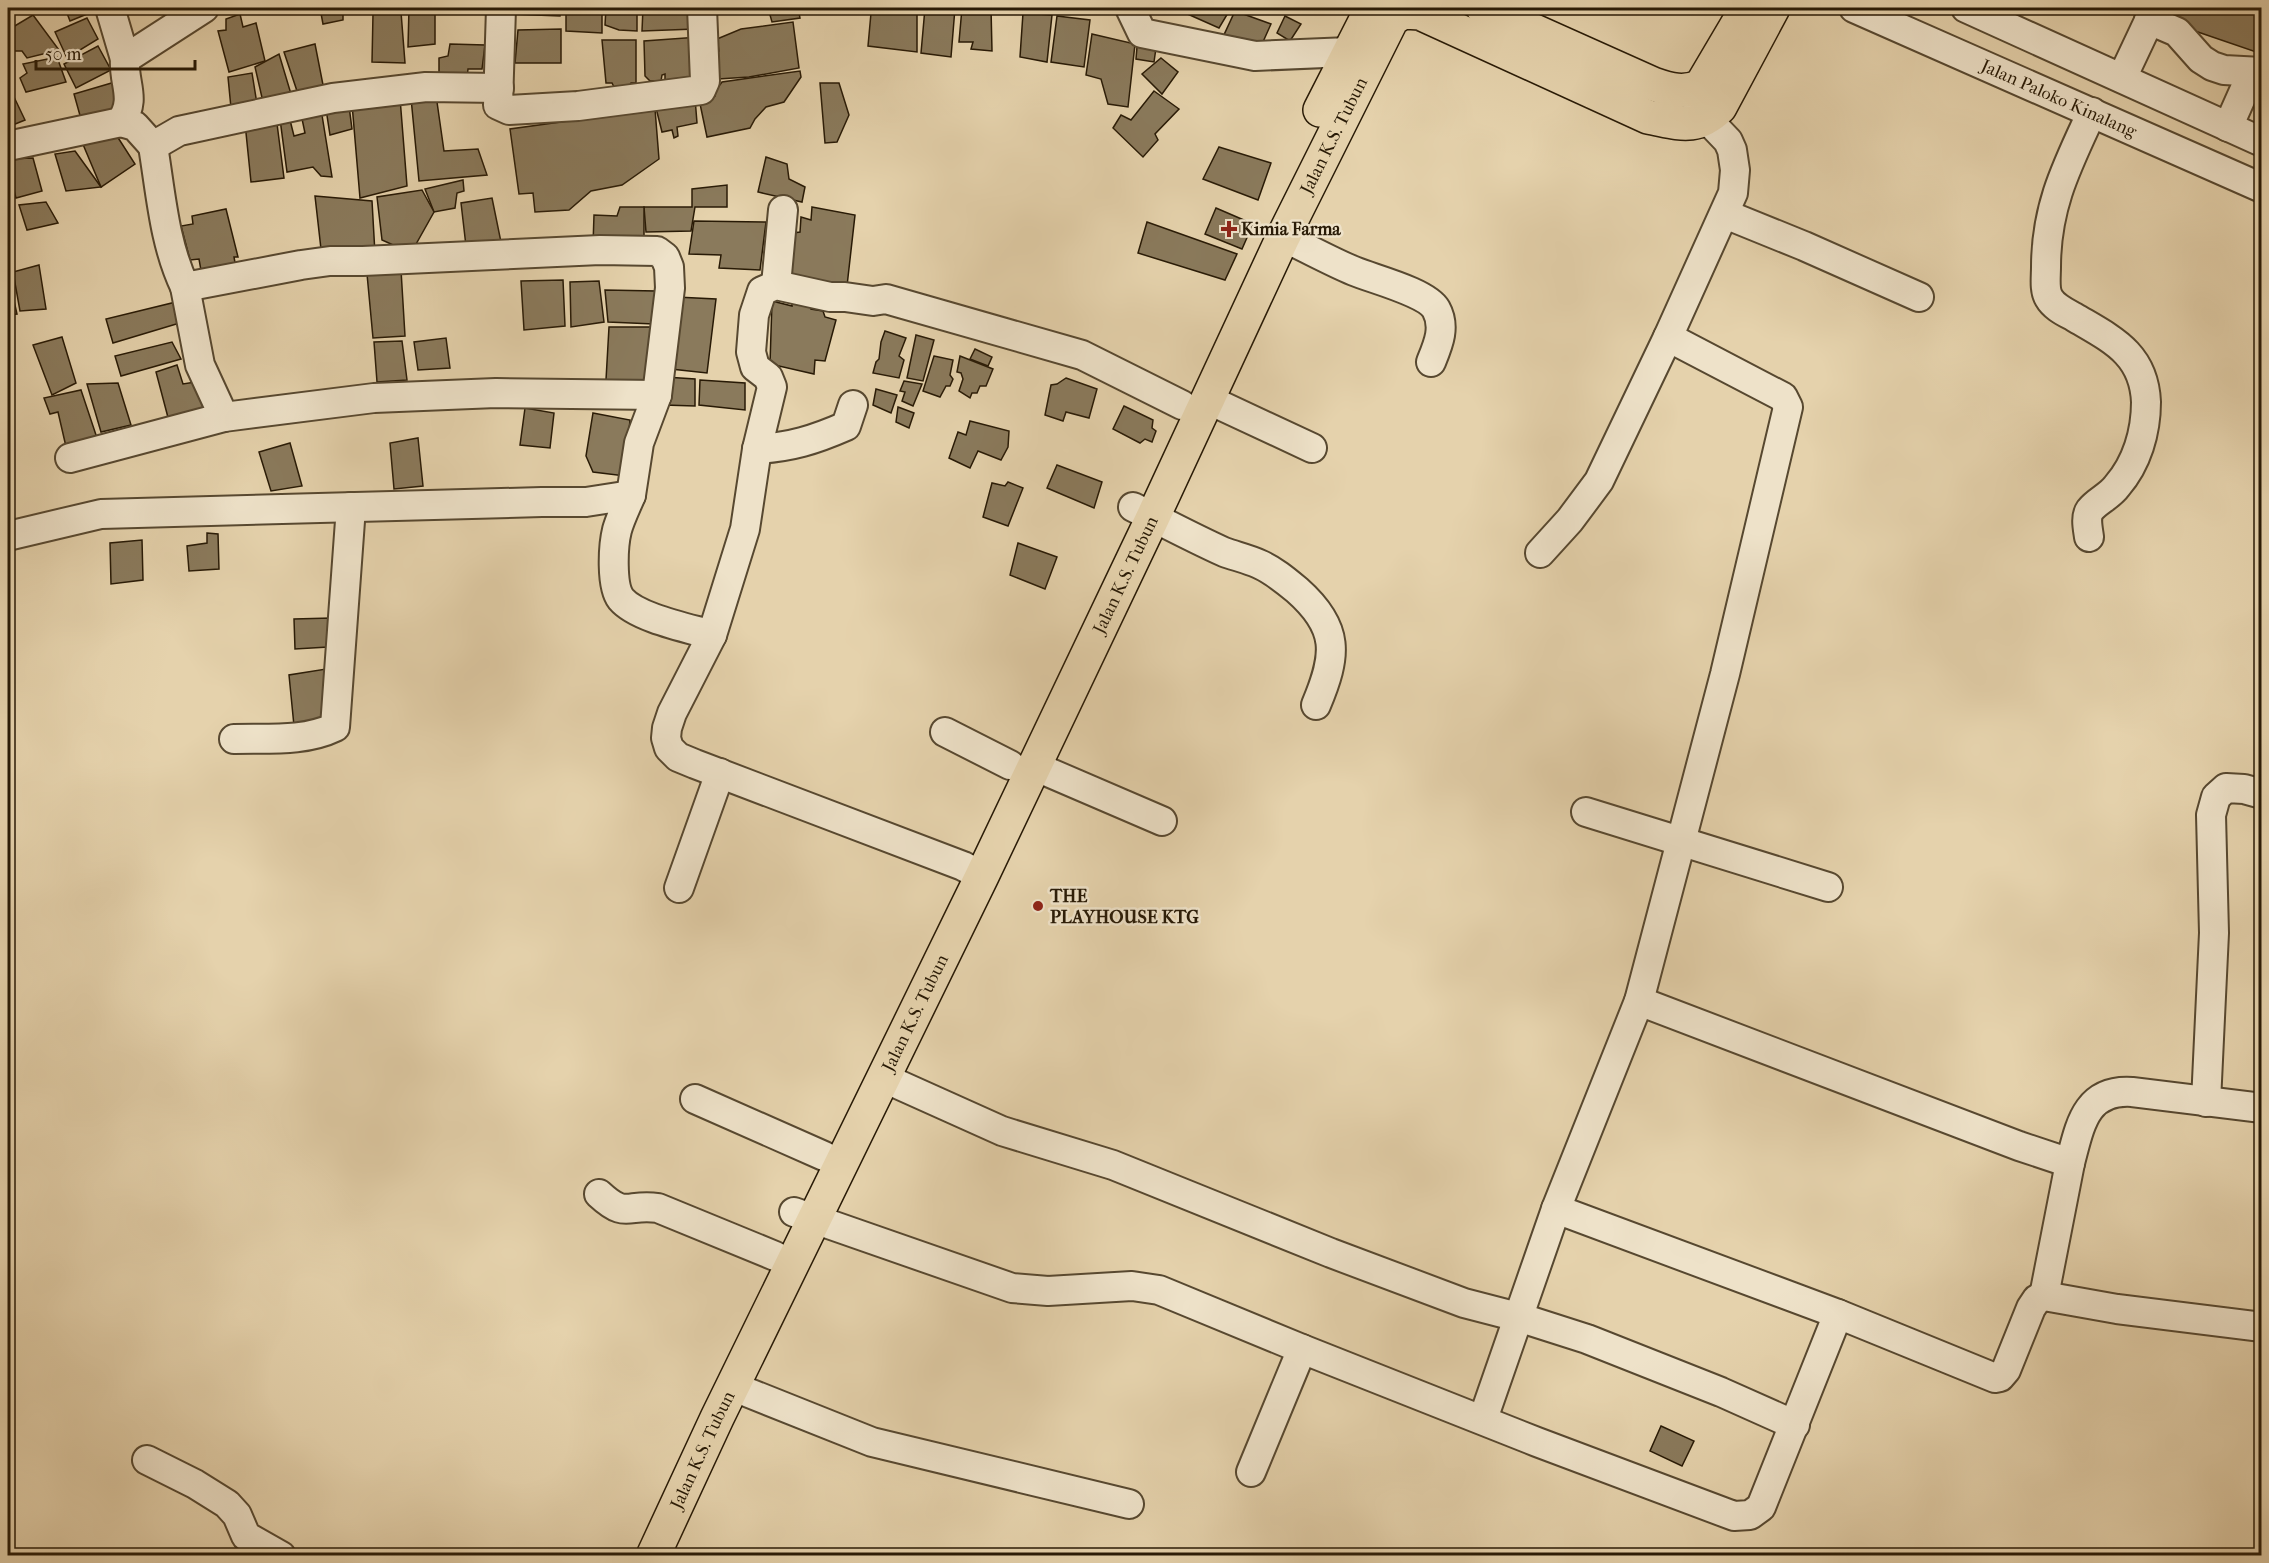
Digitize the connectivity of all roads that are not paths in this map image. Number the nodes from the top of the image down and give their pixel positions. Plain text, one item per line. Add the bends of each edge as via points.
1 (110, 8) edge
2 (204, 8) edge
3 (501, 8) edge
4 (702, 8) edge
5 (1130, 8) edge
6 (1483, 8) edge
7 (1747, 8) edge
8 (1773, 8) edge
9 (1854, 8) edge
10 (1966, 8) edge
11 (1393, 9) edge
12 (2152, 14) edge
13 (1349, 52) junction
14 (125, 59) junction
15 (2257, 73) edge
16 (2122, 78) junction
17 (500, 88) junction
18 (1691, 91) junction
19 (2172, 101) junction
20 (2092, 112) junction
21 (1707, 119) junction
22 (122, 122) junction
23 (2228, 127) junction
24 (2155, 140) junction
25 (2262, 142) edge
26 (8, 146) edge
27 (153, 146) junction
28 (2262, 188) edge
29 (783, 210) dead end
30 (1725, 214) junction
31 (1283, 237) junction
32 (777, 285) junction
33 (184, 287) junction
34 (1919, 297) dead end
35 (1668, 337) junction
36 (1431, 362) dead end
37 (657, 396) junction
38 (1194, 402) junction
39 (853, 405) dead end
40 (224, 417) junction
41 (1312, 448) dead end
42 (757, 449) junction
43 (70, 458) dead end
44 (631, 495) junction
45 (351, 507) junction
46 (1143, 512) junction
47 (8, 536) edge
48 (2089, 537) dead end
49 (1540, 553) dead end
50 (712, 635) junction
51 (1316, 705) dead end
52 (945, 732) dead end
53 (234, 739) dead end
54 (1022, 765) junction
55 (720, 773) junction
56 (2262, 794) edge
57 (1586, 812) dead end
58 (1162, 821) dead end
59 (1681, 843) junction
60 (973, 871) junction
61 (679, 888) dead end
62 (1828, 888) dead end
63 (1640, 1001) junction
64 (884, 1078) junction
65 (695, 1099) dead end
66 (2206, 1102) junction
67 (2262, 1108) edge
68 (824, 1156) junction
69 (2070, 1163) junction
70 (599, 1194) dead end
71 (1556, 1209) junction
72 (804, 1216) junction
73 (781, 1258) junction
74 (2044, 1296) junction
75 (765, 1298) junction
76 (1838, 1314) junction
77 (1518, 1317) junction
78 (2262, 1327) edge
79 (1302, 1349) junction
80 (734, 1386) junction
81 (1483, 1419) junction
82 (1795, 1425) junction
83 (147, 1460) dead end
84 (1251, 1472) dead end
85 (1129, 1504) dead end
86 (281, 1556) edge
87 (631, 1556) edge
88 (653, 1556) edge

1 - 14 street
2 - 14 street
3 - 17 street
4 - 17 street via 705,81 701,90 578,106 509,110 498,105
5 - 13 street via 1142,33 1169,40 1255,56
6 - 18 highway via 1653,84
7 - 18 highway via 1701,86
8 - 21 highway via 1730,91
9 - 20 street, Jalan Paloko Kinalang
10 - 16 street
11 - 13 highway, Jalan K.S. Tubun
11 - 21 highway via 1420,13 1648,117 1679,123
11 - 31 highway, Jalan K.S. Tubun via 1392,19
12 - 15 street via 2212,66
12 - 16 street
13 - 38 highway, Jalan K.S. Tubun
14 - 22 street via 130,96
15 - 23 street
16 - 19 street
17 - 27 street via 426,87 333,99 179,131
18 - 21 street
19 - 23 street
19 - 24 street
20 - 24 street, Jalan Paloko Kinalang
20 - 48 street via 2053,202 2047,236 2047,293 2056,307 2132,355 2146,403 2144,432 2133,462 2117,487 2090,511
21 - 30 street via 1732,150 1735,181
22 - 26 street
22 - 27 street via 135,126
23 - 25 street
24 - 28 street, Jalan Paloko Kinalang
27 - 33 street via 173,262
29 - 32 street
30 - 34 street
30 - 35 street
31 - 36 street via 1432,304 1442,334
31 - 38 highway, Jalan K.S. Tubun
32 - 38 street via 830,297 886,299 1063,349
32 - 42 street via 762,291 752,329 755,367 768,377 772,387
33 - 37 street via 330,261 657,251 669,267
33 - 40 street via 200,364
35 - 49 street via 1599,481
35 - 59 street via 1783,397 1788,407
37 - 40 street via 496,393 374,398
37 - 44 street via 639,443
38 - 41 street
38 - 46 highway, Jalan K.S. Tubun
39 - 42 street via 846,426 786,447
40 - 43 street
42 - 50 street via 745,529
44 - 45 street via 586,502
44 - 50 street via 617,531 615,583 621,598 632,608 660,621
45 - 47 street via 101,514
45 - 53 street via 335,727 302,738
46 - 51 street via 1258,563 1312,603 1329,632 1331,650 1326,680
46 - 54 highway, Jalan K.S. Tubun
50 - 55 street via 672,713 666,738 678,757
52 - 54 street
54 - 58 street
54 - 60 highway, Jalan K.S. Tubun
55 - 60 street
55 - 61 street
56 - 66 street via 2226,788 2216,797 2211,815 2214,933
57 - 59 street
59 - 62 street
59 - 63 street
60 - 64 highway, Jalan K.S. Tubun
60 - 68 highway, Jalan K.S. Tubun
63 - 69 street
63 - 71 street
64 - 72 highway, Jalan K.S. Tubun
64 - 77 street via 1002,1131 1113,1165 1428,1290
65 - 68 street
66 - 67 street
66 - 69 street via 2124,1091 2106,1093 2097,1099 2078,1132
68 - 72 highway, Jalan K.S. Tubun
69 - 74 street
70 - 73 street via 616,1208 658,1208
71 - 76 street
71 - 77 street
72 - 73 highway, Jalan K.S. Tubun
72 - 79 street via 1012,1288 1048,1292 1132,1286 1159,1290
73 - 75 highway, Jalan K.S. Tubun
74 - 76 street via 2031,1308 2006,1370 1995,1378
74 - 78 street via 2117,1310
75 - 80 highway, Jalan K.S. Tubun
75 - 87 highway, Jalan K.S. Tubun via 666,1476
76 - 82 street
77 - 81 street
77 - 82 street via 1649,1363
79 - 81 street
79 - 84 street
80 - 85 street via 872,1442
80 - 88 highway, Jalan K.S. Tubun
81 - 82 street via 1648,1485 1742,1517 1761,1506
83 - 86 street via 227,1504 246,1536

